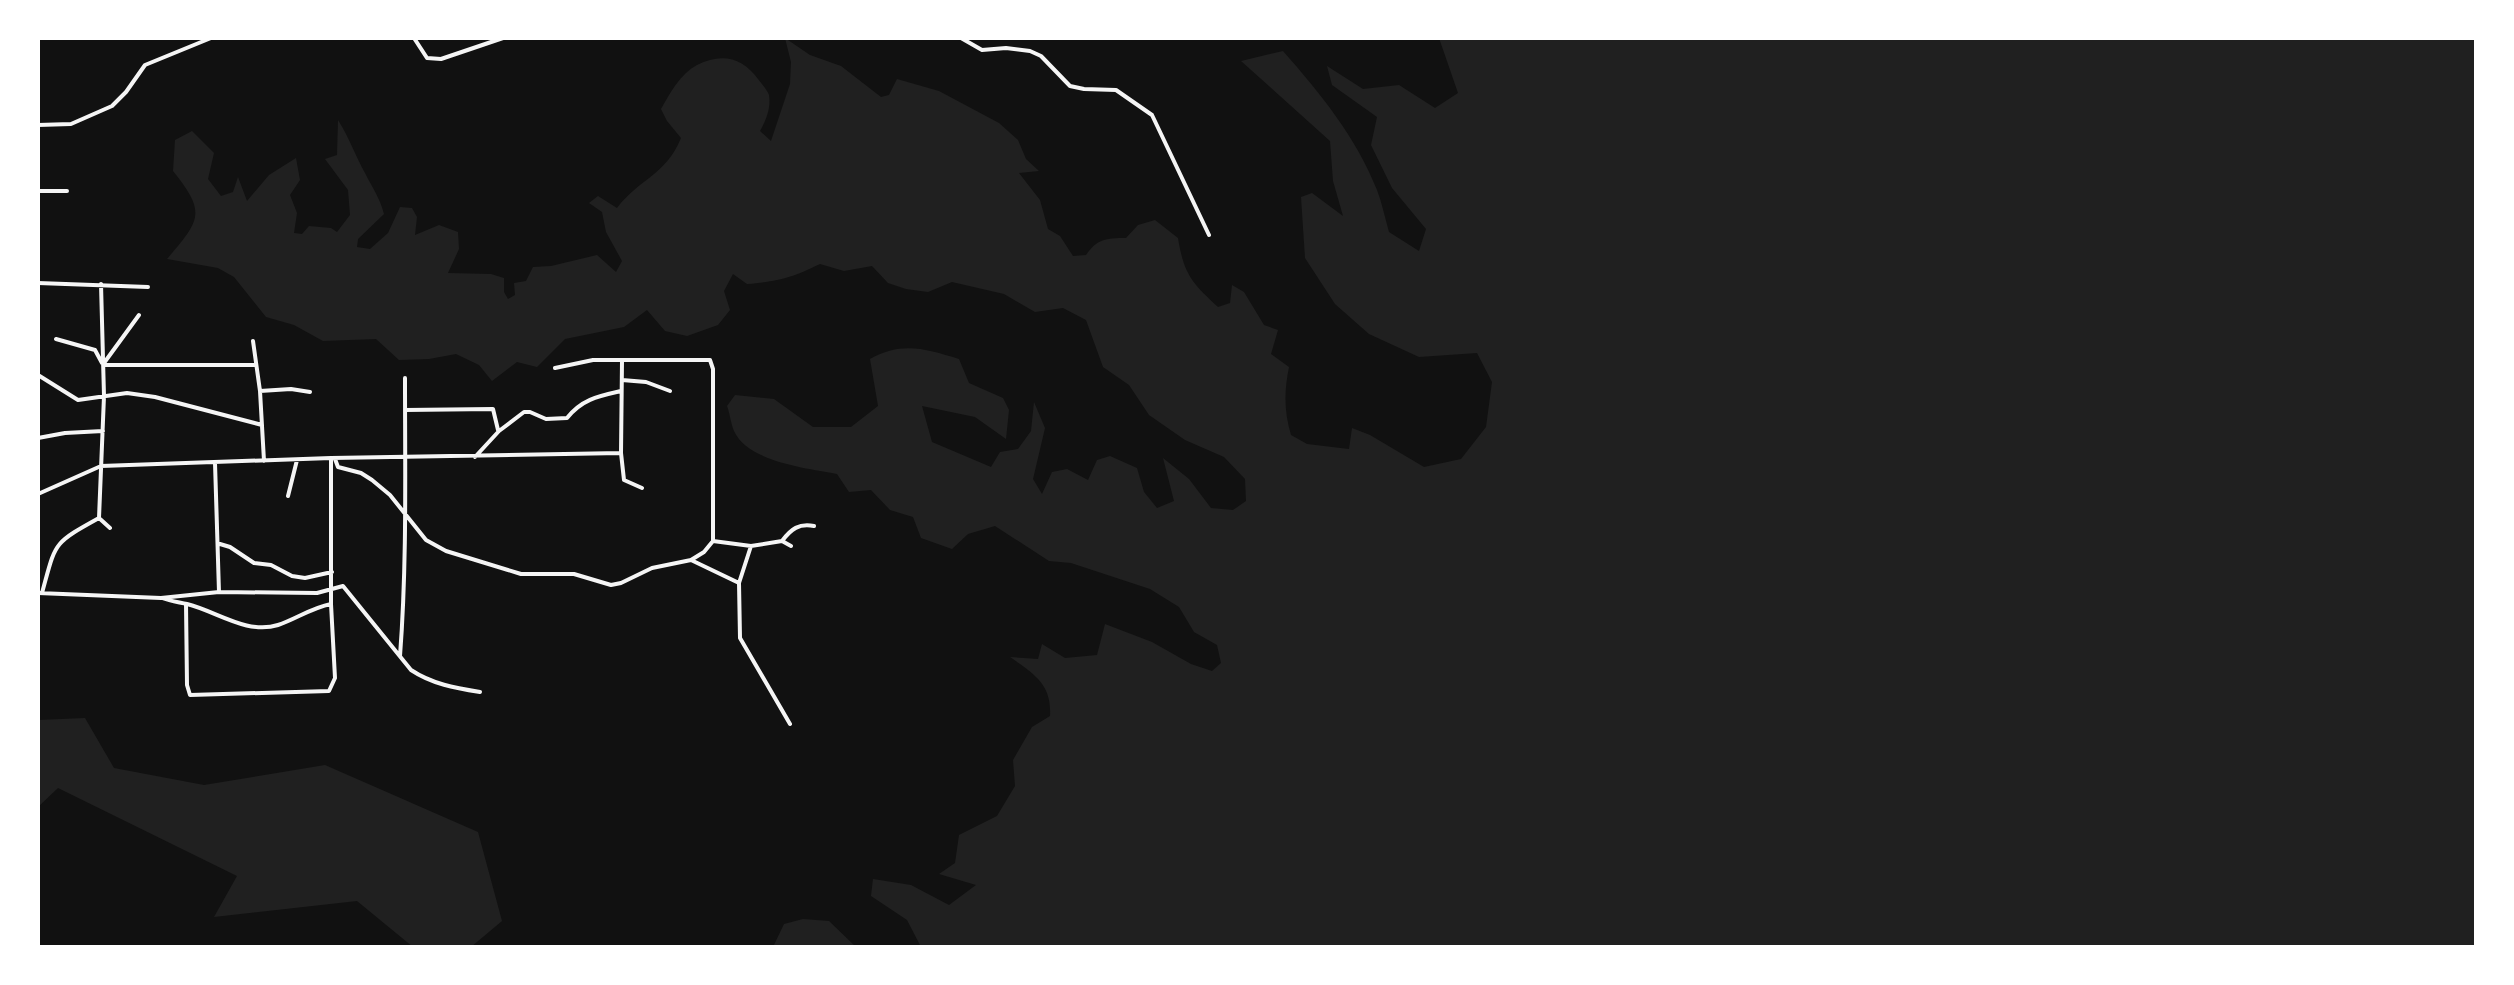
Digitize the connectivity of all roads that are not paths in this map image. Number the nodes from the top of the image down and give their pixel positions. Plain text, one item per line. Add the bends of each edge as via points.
1 (211, 38) edge
2 (414, 38) edge
3 (503, 38) edge
4 (961, 38) edge
5 (38, 110) edge
6 (38, 125) edge
7 (38, 147) edge
8 (38, 191) edge
9 (67, 191) dead end
10 (1209, 235) dead end
11 (38, 283) edge
12 (101, 284) junction
13 (148, 287) dead end
14 (139, 315) dead end
15 (56, 339) dead end
16 (253, 341) dead end
17 (622, 361) junction
18 (103, 365) junction
19 (256, 365) junction
20 (555, 368) dead end
21 (38, 375) edge
22 (405, 378) dead end
23 (622, 380) junction
24 (260, 391) junction
25 (621, 391) junction
26 (670, 391) dead end
27 (310, 392) dead end
28 (104, 396) junction
29 (405, 410) junction
30 (262, 425) junction
31 (103, 431) junction
32 (499, 431) junction
33 (38, 438) edge
34 (621, 453) junction
35 (475, 457) junction
36 (333, 458) junction
37 (404, 459) junction
38 (297, 460) junction
39 (264, 461) junction
40 (215, 462) junction
41 (101, 466) junction
42 (642, 488) dead end
43 (38, 494) edge
44 (288, 496) dead end
45 (403, 510) junction
46 (99, 518) junction
47 (814, 526) dead end
48 (110, 528) dead end
49 (713, 541) junction
50 (782, 541) junction
51 (219, 543) junction
52 (751, 546) junction
53 (791, 546) dead end
54 (691, 560) junction
55 (332, 572) junction
56 (739, 583) junction
57 (331, 589) junction
58 (219, 592) junction
59 (40, 593) edge
60 (161, 598) junction
61 (186, 604) junction
62 (331, 604) junction
63 (400, 658) junction
64 (480, 692) dead end
65 (790, 724) dead end

1 - 6 street via 145,65 112,106 71,124
2 - 3 street via 422,53 433,59
4 - 10 street via 982,50 1030,51 1070,86 1116,90 1152,115
5 - 6 street
6 - 7 street
8 - 9 street
11 - 12 street
12 - 13 street
12 - 18 street
14 - 18 street
15 - 18 street via 95,350
16 - 19 street
17 - 20 street via 593,360
17 - 23 street
17 - 49 street via 710,360
18 - 19 street
18 - 28 street
19 - 24 street
21 - 28 street via 78,400
22 - 29 street
23 - 25 street
23 - 26 street
24 - 27 street
24 - 30 street
25 - 32 street via 587,400 567,418 524,412
25 - 34 street
28 - 30 street via 155,397
28 - 31 street
29 - 32 street via 493,409
29 - 37 street
30 - 39 street
31 - 33 street
31 - 41 street
32 - 35 street
34 - 35 street
34 - 42 street via 624,480
35 - 37 street
36 - 37 street
36 - 38 street
36 - 45 street via 338,467 372,480
36 - 55 street
37 - 45 street
38 - 39 street
38 - 44 street
39 - 40 street
40 - 41 street
40 - 51 street
41 - 43 street
41 - 46 street
45 - 54 street via 426,540 521,574 574,574 611,585
45 - 63 street
46 - 48 street
46 - 59 street via 60,541
47 - 50 street via 791,529
49 - 52 street
49 - 54 street
50 - 52 street
50 - 53 street
51 - 55 street via 292,576
51 - 58 street
52 - 56 street
54 - 56 street
55 - 57 street
56 - 65 street via 740,638
57 - 58 street
57 - 62 street
57 - 63 street via 343,586
58 - 60 street
59 - 60 street
60 - 61 street
61 - 62 street via 260,627
61 - 62 street via 190,695 329,691 335,678
63 - 64 street via 425,679

